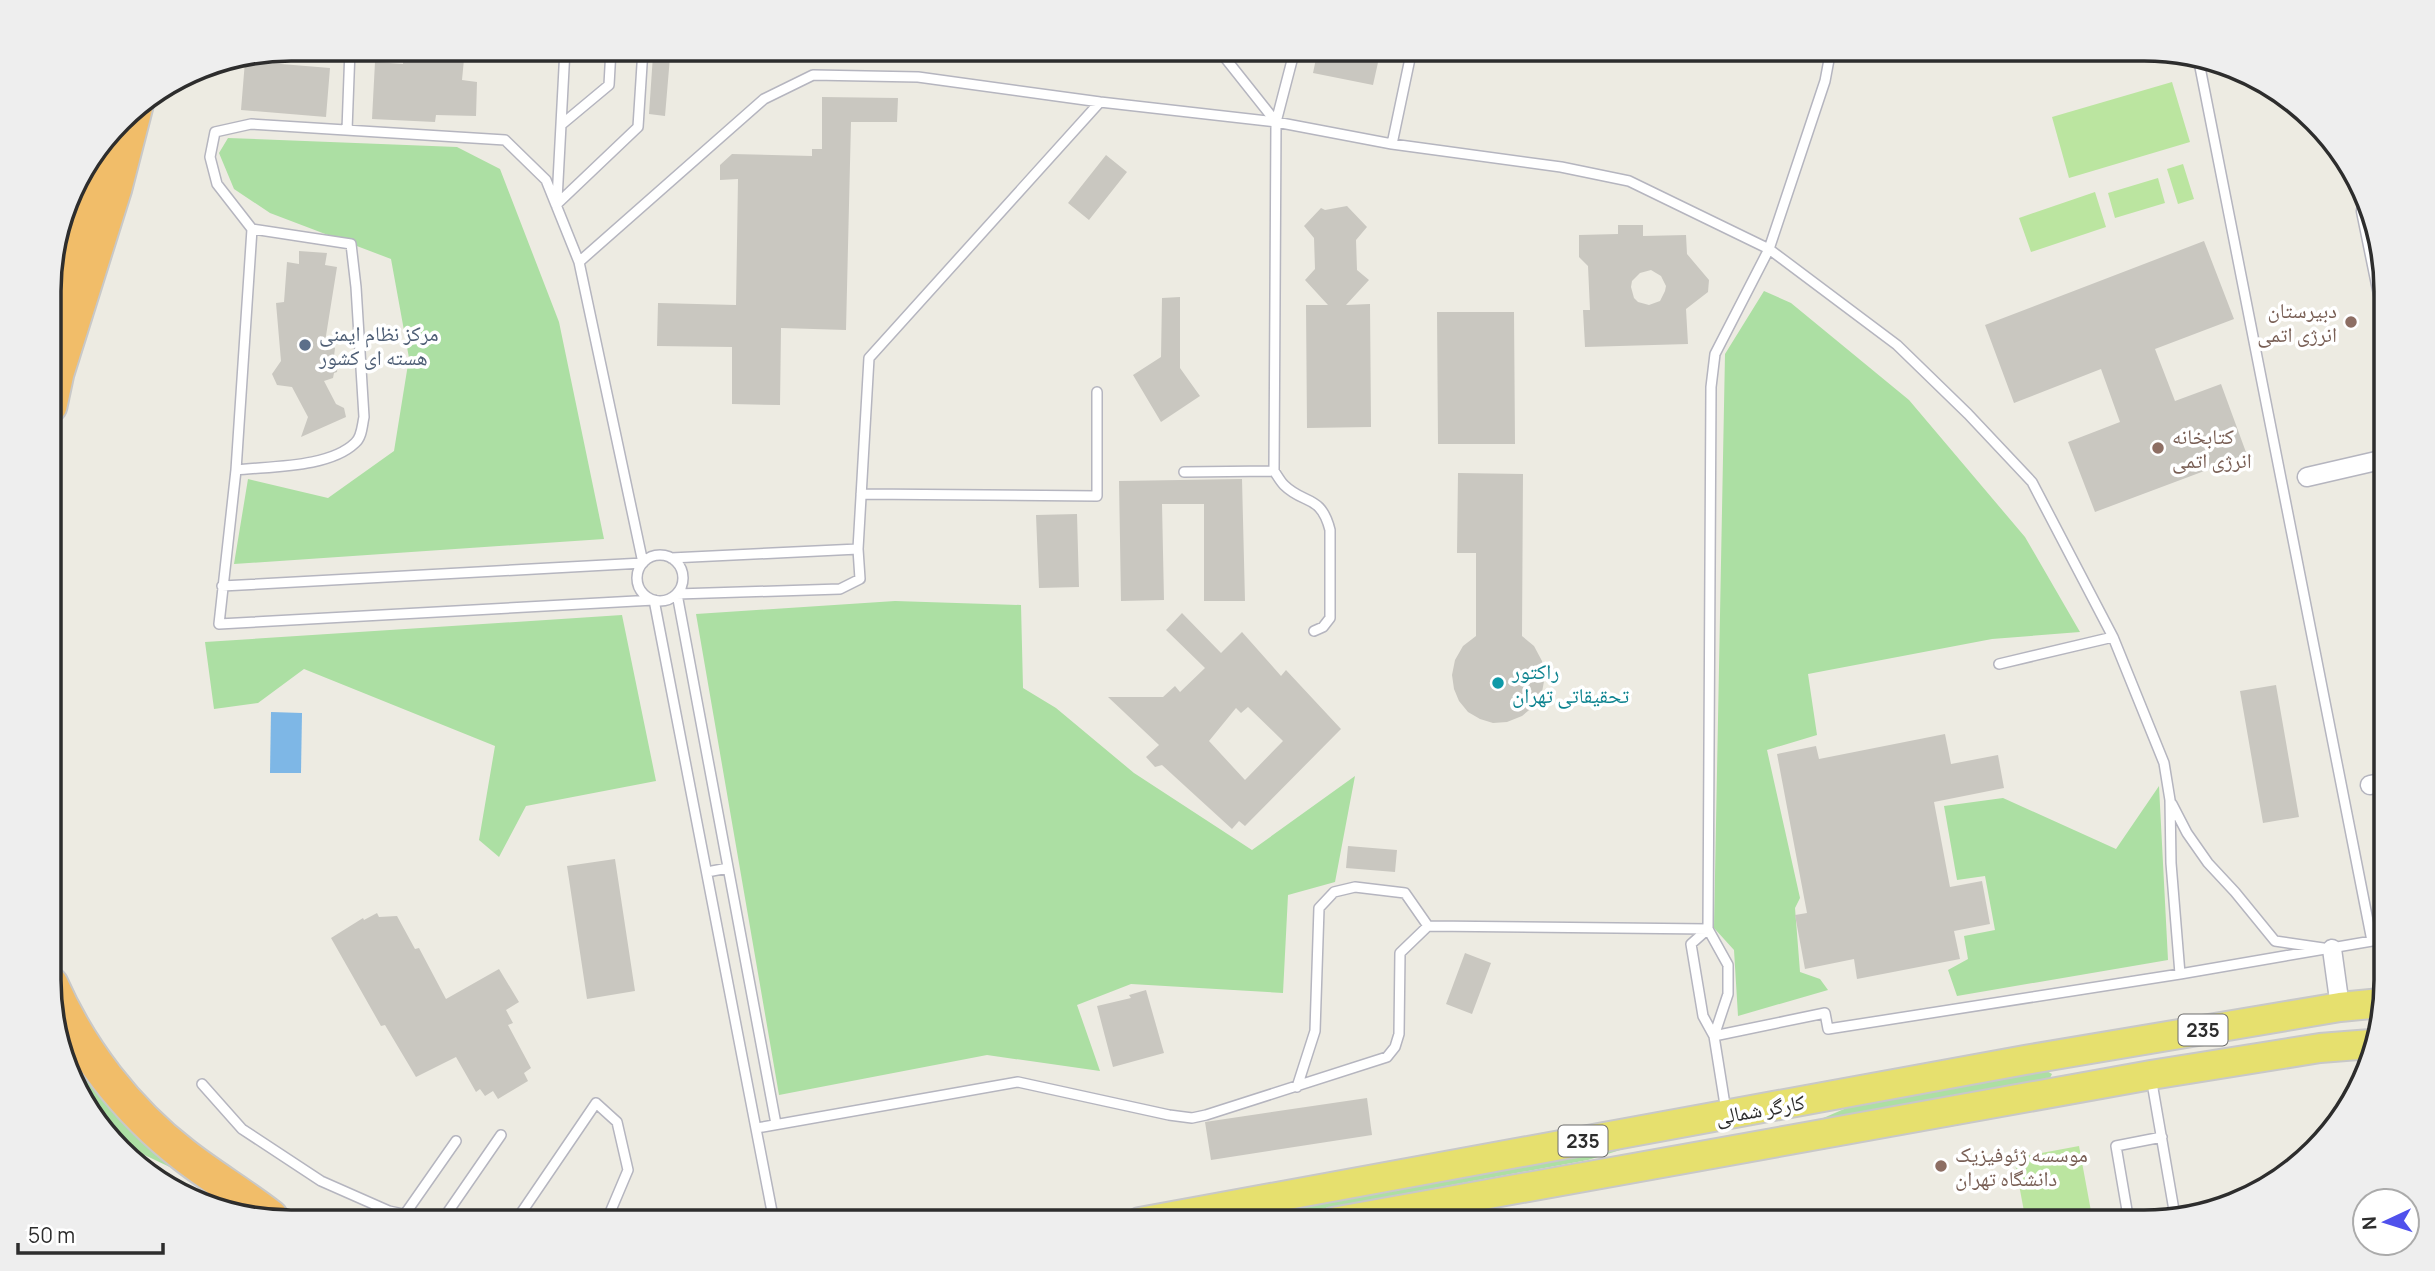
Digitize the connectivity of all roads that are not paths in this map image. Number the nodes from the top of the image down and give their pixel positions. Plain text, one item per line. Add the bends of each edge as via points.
1 (350, 61) edge
2 (564, 61) edge
3 (610, 61) edge
4 (642, 61) edge
5 (1228, 61) edge
6 (1292, 61) edge
7 (1409, 61) edge
8 (1828, 61) edge
9 (2200, 68) edge
10 (1100, 102) junction
11 (1276, 122) junction
12 (561, 125) junction
13 (131, 126) edge
14 (347, 130) junction
15 (1392, 144) junction
16 (82, 196) edge
17 (556, 205) junction
18 (252, 229) junction
19 (67, 239) edge
20 (1769, 249) junction
21 (579, 262) junction
22 (62, 357) edge
23 (1097, 392) dead end
24 (2374, 462) edge
25 (236, 470) junction
26 (1274, 471) junction
27 (1184, 472) dead end
28 (2307, 477) dead end
29 (862, 494) junction
30 (858, 548) junction
31 (671, 558) junction
32 (643, 563) junction
33 (222, 586) junction
34 (677, 594) junction
35 (654, 600) junction
36 (1314, 631) dead end
37 (2113, 637) junction
38 (2000, 664) dead end
39 (2170, 800) junction
40 (728, 868) junction
41 (707, 872) junction
42 (1428, 926) junction
43 (1708, 929) junction
44 (2332, 949) junction
45 (2180, 974) junction
46 (2372, 1004) edge
47 (63, 1006) edge
48 (2340, 1007) junction
49 (1714, 1036) junction
50 (2364, 1045) edge
51 (2151, 1075) junction
52 (202, 1084) dead end
53 (1297, 1087) junction
54 (1727, 1115) junction
55 (776, 1124) junction
56 (757, 1128) junction
57 (501, 1135) dead end
58 (2162, 1137) junction
59 (456, 1141) dead end
60 (257, 1207) edge
61 (2174, 1207) edge
62 (1403, 1209) edge
63 (2127, 1209) edge
64 (388, 1210) edge
65 (408, 1210) edge
66 (449, 1210) edge
67 (523, 1210) edge
68 (611, 1210) edge
69 (772, 1210) edge
70 (1209, 1210) edge

1 - 14 lane
2 - 12 lane
3 - 12 lane via 609,85
4 - 17 lane via 638,127
5 - 11 lane
6 - 11 lane
7 - 15 lane
8 - 20 lane
9 - 44 lane via 2372,941
10 - 11 lane
10 - 21 lane via 918,77 813,75 764,99
10 - 29 lane via 869,358
11 - 15 lane
11 - 26 lane
12 - 17 lane
13 - 22 highway
14 - 17 lane via 505,140 546,180
14 - 18 lane via 251,124 215,132 210,158 217,184
15 - 20 lane via 1629,181
16 - 19 highway
17 - 21 lane
18 - 25 lane
18 - 25 lane via 351,244 363,417 355,443 330,457
20 - 37 lane via 1896,345 2032,482
20 - 43 lane via 1715,354 1711,387
21 - 32 lane
23 - 29 lane via 1097,496
24 - 28 street
25 - 33 lane
26 - 27 lane
26 - 36 lane via 1285,486 1318,505 1331,530 1330,618
29 - 30 lane
30 - 31 lane
30 - 34 lane via 860,579 839,589
31 - 32 lane via 656,556
31 - 34 lane via 683,575
32 - 33 lane
32 - 35 lane via 638,585
33 - 35 lane via 219,624
34 - 35 lane
34 - 40 lane
35 - 41 lane
37 - 38 lane
37 - 39 lane via 2164,763
39 - 44 lane via 2208,863 2275,941
39 - 45 lane
40 - 41 lane
40 - 55 lane
41 - 56 lane
42 - 43 lane
42 - 53 lane via 1400,953 1399,1034 1387,1057
42 - 53 lane via 1405,893 1355,887 1334,892 1319,908 1315,1031
43 - 49 lane via 1728,965 1728,994
43 - 49 lane via 1691,944 1703,1016
44 - 45 lane
44 - 48 street
45 - 49 lane via 1828,1030 1825,1013
46 - 48 main road, کارگر شمالی / 235
47 - 60 highway via 100,1069 122,1096 183,1155
48 - 54 main road, کارگر شمالی / 235
49 - 54 lane
50 - 51 main road, کارگر شمالی / 235
51 - 58 lane
51 - 62 main road, کارگر شمالی / 235
52 - 64 lane via 242,1129 321,1181
53 - 55 lane via 1192,1118 1008,1082
54 - 70 main road, کارگر شمالی / 235
55 - 56 lane
56 - 69 lane
57 - 66 lane
58 - 61 lane
58 - 63 lane via 2116,1146
59 - 65 lane
67 - 68 lane via 596,1102 617,1122 628,1170

